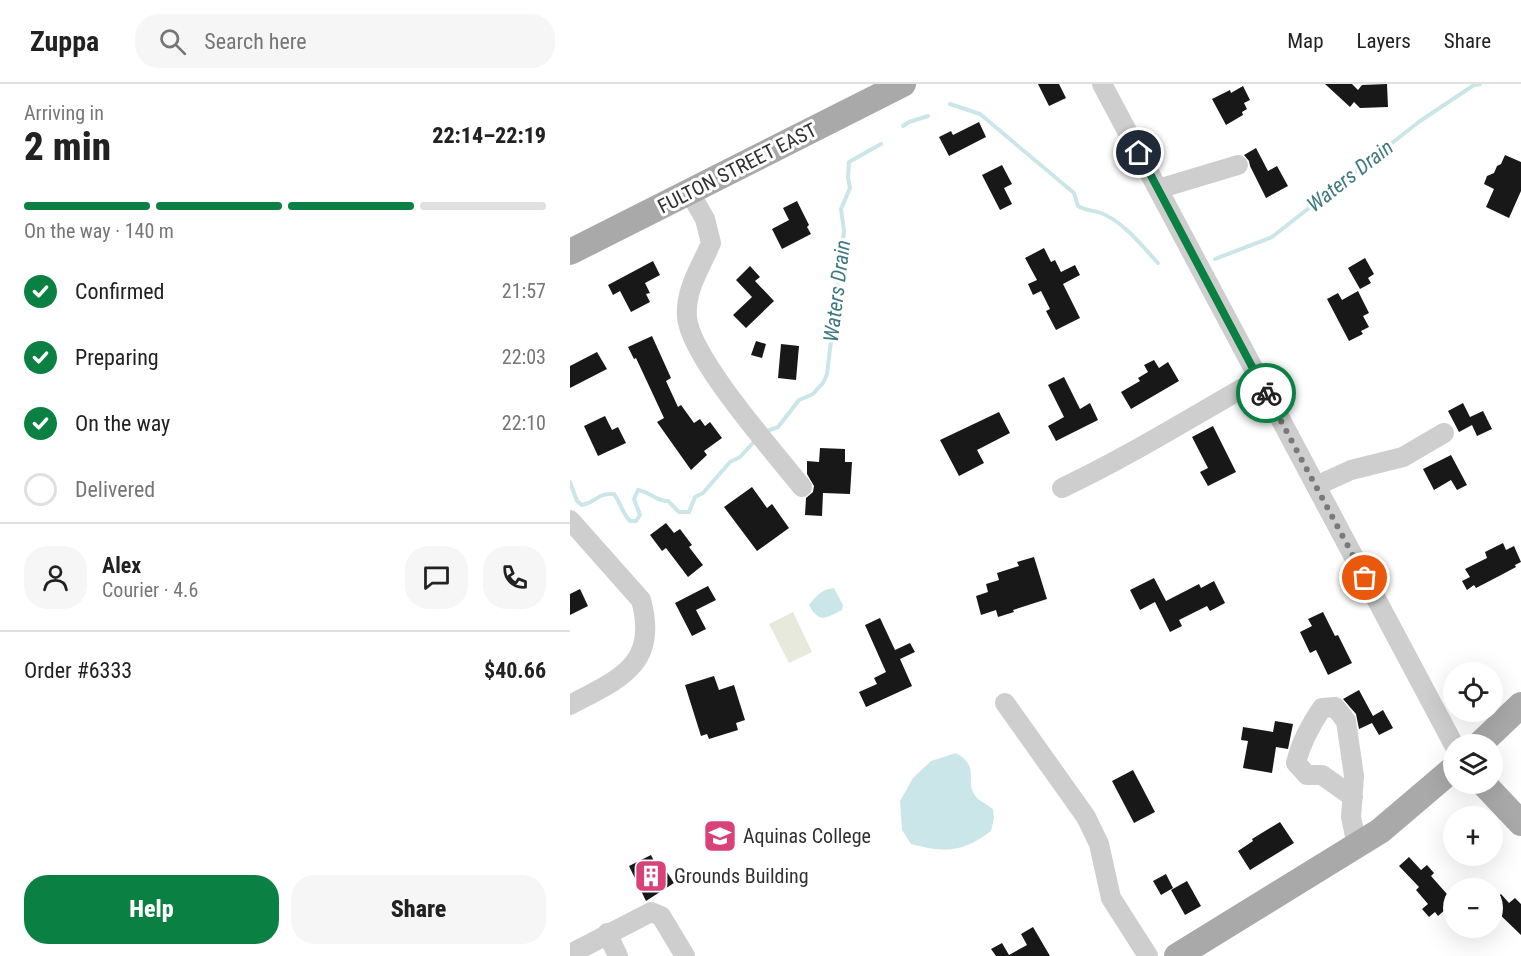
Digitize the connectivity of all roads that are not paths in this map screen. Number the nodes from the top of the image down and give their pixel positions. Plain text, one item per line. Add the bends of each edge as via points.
1 (903, 84) edge
2 (1102, 84) edge
3 (1238, 165) dead end
4 (1158, 189) junction
5 (690, 193) junction
6 (571, 248) edge
7 (1259, 380) junction
8 (1444, 434) dead end
9 (1316, 486) junction
10 (802, 487) dead end
11 (1062, 488) dead end
12 (570, 520) edge
13 (1005, 703) dead end
14 (570, 705) edge
15 (1521, 705) edge
16 (1448, 734) edge
17 (1491, 734) edge
18 (1443, 777) edge
19 (1493, 794) edge
20 (1353, 797) dead end
21 (1521, 823) edge
22 (1357, 846) junction
23 (607, 933) junction
24 (573, 951) edge
25 (618, 956) edge
26 (685, 956) edge
27 (1148, 956) edge
28 (1177, 956) edge

1 - 5 main road, FULTON STREET EAST
2 - 4 street
3 - 4 street
4 - 7 street
5 - 6 main road, FULTON STREET EAST
5 - 10 street via 705,219 711,243 689,294 687,317 692,335 714,374
7 - 9 street
7 - 11 street via 1127,456
8 - 9 street via 1402,457 1351,470
9 - 16 street
12 - 14 street via 641,600 645,616 641,655 630,669
13 - 27 street via 1086,817 1100,844 1111,898
15 - 17 main road
18 - 22 main road
19 - 21 main road
20 - 22 street via 1351,818
22 - 28 main road
23 - 24 street
23 - 25 street
23 - 26 street via 651,912 661,916

